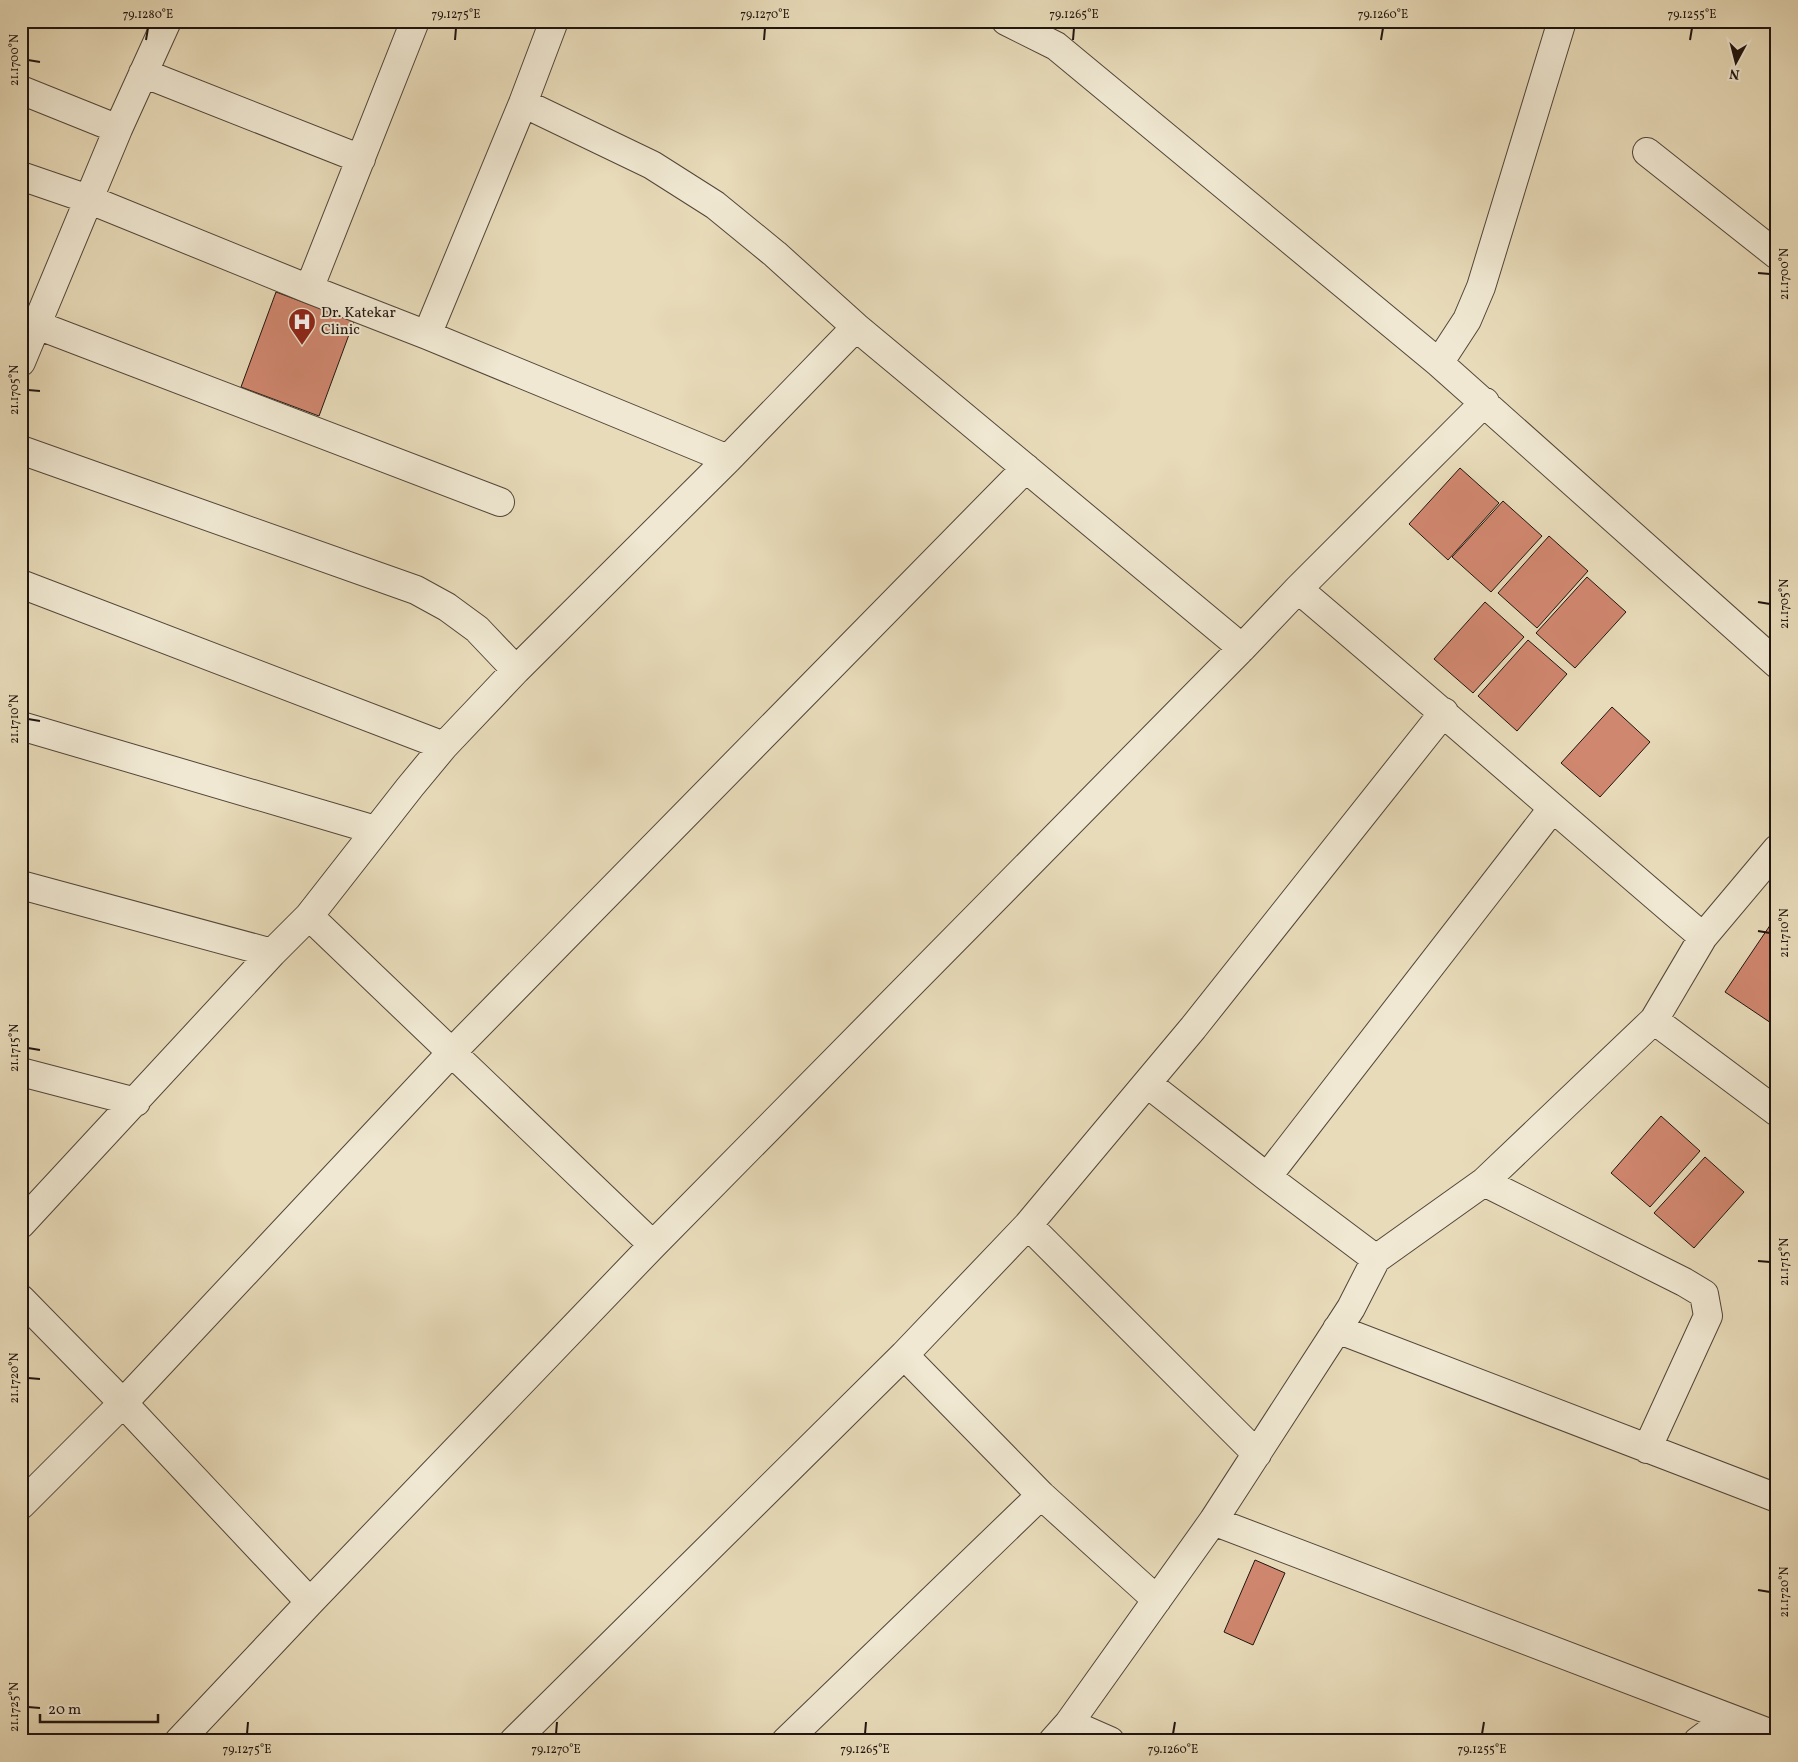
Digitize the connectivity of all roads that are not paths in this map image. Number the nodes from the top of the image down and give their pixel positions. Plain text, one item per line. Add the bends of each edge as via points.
1 (415, 21) edge
2 (554, 21) edge
3 (1562, 21) edge
4 (163, 22) edge
5 (1010, 22) edge
6 (143, 73) junction
7 (21, 90) edge
8 (523, 103) junction
9 (118, 129) junction
10 (1647, 152) dead end
11 (361, 159) junction
12 (21, 176) edge
13 (88, 199) junction
14 (1777, 255) edge
15 (309, 289) junction
16 (37, 325) junction
17 (856, 327) junction
18 (427, 335) junction
19 (21, 362) edge
20 (1439, 363) junction
21 (1485, 402) junction
22 (21, 450) edge
23 (728, 459) junction
24 (1026, 468) junction
25 (500, 502) dead end
26 (21, 584) edge
27 (1298, 588) junction
28 (1242, 648) junction
29 (1777, 664) edge
30 (516, 670) junction
31 (1444, 712) junction
32 (21, 726) edge
33 (444, 746) junction
34 (1552, 809) junction
35 (375, 830) junction
36 (1777, 849) edge
37 (21, 885) edge
38 (309, 916) junction
39 (1702, 936) junction
40 (272, 953) junction
41 (1654, 1020) junction
42 (452, 1052) junction
43 (21, 1072) edge
44 (1148, 1084) junction
45 (136, 1102) junction
46 (1777, 1112) edge
47 (1267, 1177) junction
48 (1484, 1182) junction
49 (21, 1224) edge
50 (1028, 1225) junction
51 (653, 1245) junction
52 (1376, 1259) junction
53 (21, 1299) edge
54 (1338, 1329) junction
55 (904, 1356) junction
56 (123, 1403) junction
57 (1647, 1449) junction
58 (1257, 1454) junction
59 (1041, 1495) junction
60 (1777, 1498) edge
61 (21, 1505) edge
62 (1213, 1521) junction
63 (1156, 1600) junction
64 (310, 1602) junction
65 (1730, 1718) junction
66 (1061, 1732) edge
67 (1777, 1736) edge
68 (190, 1737) edge
69 (514, 1741) edge
70 (786, 1741) edge
71 (1110, 1741) edge
72 (1698, 1741) edge

1 - 11 street
2 - 8 street
3 - 20 street via 1482,287 1467,320
4 - 6 street
5 - 20 street via 1056,46
6 - 9 street
6 - 11 street
7 - 9 street
8 - 17 street via 652,166 714,205
8 - 18 street
9 - 13 street
10 - 14 street
11 - 15 street
12 - 13 street
13 - 15 street
13 - 16 street
15 - 18 street
16 - 19 street
16 - 25 street
17 - 23 street
17 - 24 street
18 - 23 street
20 - 21 street
21 - 27 street
21 - 29 street
22 - 30 street via 416,590 477,629
23 - 30 street
24 - 28 street
24 - 42 street
26 - 33 street
27 - 28 street
27 - 31 street
28 - 51 street
30 - 33 street
31 - 34 street
31 - 44 street
32 - 35 street
33 - 35 street
34 - 39 street
34 - 47 street
35 - 38 street
36 - 39 street
37 - 40 street
38 - 40 street
38 - 42 street
39 - 41 street
40 - 45 street
41 - 46 street
41 - 48 street
42 - 51 street
42 - 56 street
43 - 45 street
44 - 47 street
44 - 50 street
45 - 49 street
47 - 52 street
48 - 52 street
48 - 57 street via 1704,1294 1708,1316
50 - 55 street
50 - 58 street
51 - 64 street
52 - 54 street
53 - 56 street
54 - 57 street
54 - 58 street
55 - 59 street
55 - 69 street
56 - 61 street
56 - 64 street
57 - 60 street
58 - 62 street
59 - 63 street
59 - 70 street
62 - 63 street
62 - 65 street
63 - 66 street
64 - 68 street
65 - 67 street
65 - 72 street
66 - 71 street

